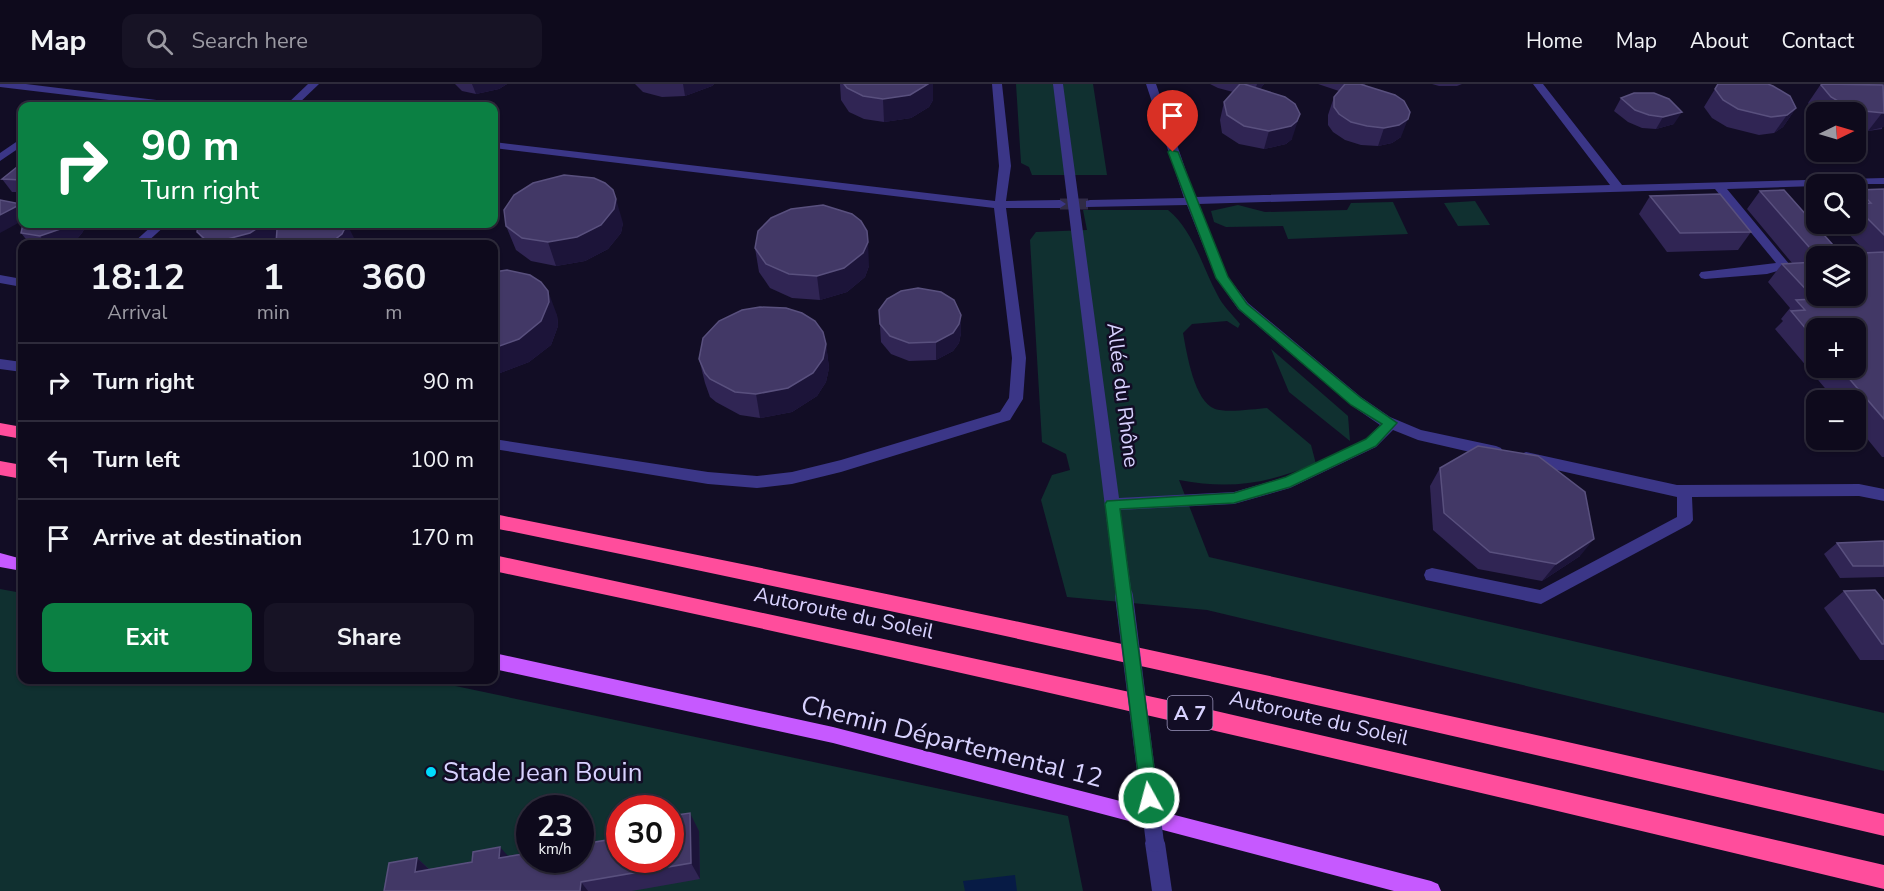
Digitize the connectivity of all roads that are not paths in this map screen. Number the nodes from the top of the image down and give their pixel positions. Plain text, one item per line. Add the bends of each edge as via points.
1 (0, 84) edge
2 (314, 84) edge
3 (997, 84) edge
4 (1058, 84) edge
5 (1151, 84) edge
6 (1538, 84) edge
7 (84, 94) junction
8 (73, 102) edge
9 (149, 102) edge
10 (294, 102) edge
11 (18, 144) edge
12 (498, 145) edge
13 (0, 158) edge
14 (1884, 181) edge
15 (1718, 185) junction
16 (1618, 188) junction
17 (1192, 202) junction
18 (1060, 204) tunnel mouth
19 (1090, 204) tunnel mouth
20 (1000, 205) junction
21 (156, 228) edge
22 (143, 240) edge
23 (1705, 275) dead end
24 (0, 279) edge
25 (18, 282) edge
26 (1391, 423) junction
27 (0, 429) edge
28 (18, 432) edge
29 (498, 445) edge
30 (0, 468) edge
31 (18, 471) edge
32 (1684, 491) junction
33 (1883, 494) edge
34 (1112, 504) junction
35 (498, 522) edge
36 (0, 560) edge
37 (18, 564) edge
38 (498, 564) edge
39 (1432, 575) dead end
40 (498, 662) edge
41 (1884, 825) edge
42 (1884, 877) edge
43 (1162, 891) edge
44 (1431, 891) edge

1 - 7 street
2 - 10 street
3 - 20 street via 1005,166
4 - 34 street, Allée du Rhône
5 - 17 street
6 - 16 street
7 - 8 street
7 - 9 street
11 - 13 street
12 - 20 street
14 - 15 street
15 - 16 street
15 - 23 street via 1784,265
16 - 17 street
17 - 19 street
17 - 26 street via 1222,278 1243,306 1356,401
18 - 20 street
20 - 29 street via 1018,358 1016,399 1005,416 831,468 757,482 708,478
21 - 22 street
24 - 25 street
26 - 32 street via 1418,435
26 - 34 street via 1371,443 1290,482 1234,498
27 - 28 highway
30 - 31 highway
32 - 33 street via 1859,490
32 - 39 street via 1685,520 1541,597
34 - 43 street, Allée du Rhône, bridge
35 - 41 highway, Autoroute du Soleil / A 7 via 1163,660
36 - 37 main road
38 - 42 highway, Autoroute du Soleil / A 7 via 1190,713
40 - 44 main road, Chemin Départemental 12 via 833,735

